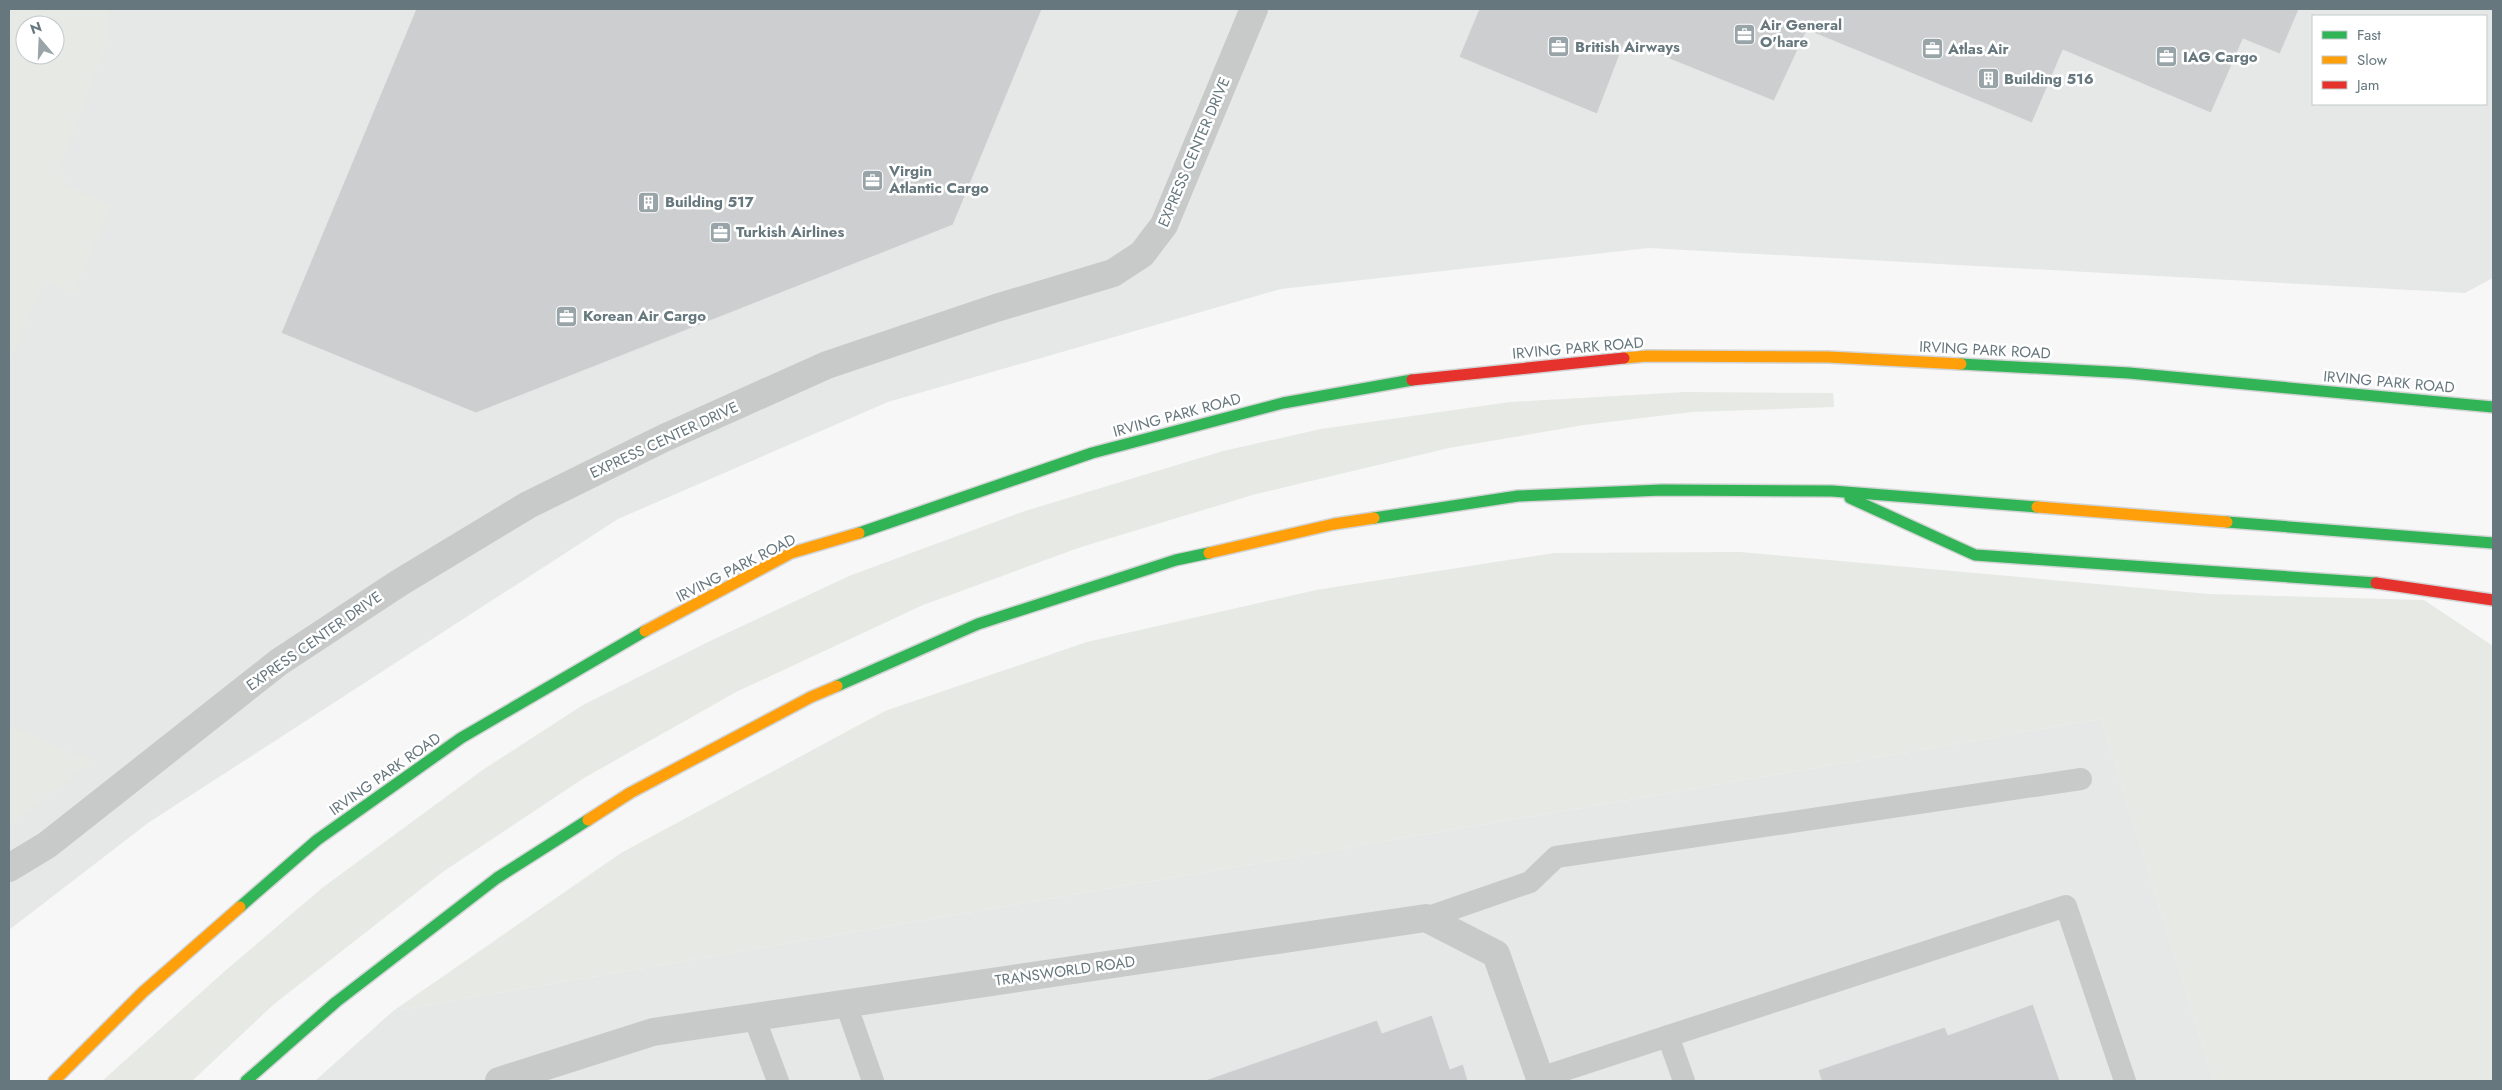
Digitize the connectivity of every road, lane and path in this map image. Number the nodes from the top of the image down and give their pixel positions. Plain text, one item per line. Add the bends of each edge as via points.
1 (1254, 9) edge
2 (2493, 407) edge
3 (1832, 490) junction
4 (2493, 543) edge
5 (2493, 600) edge
6 (2081, 779) dead end
7 (9, 868) edge
8 (1426, 918) junction
9 (846, 1004) junction
10 (754, 1017) junction
11 (1668, 1036) junction
12 (1540, 1080) edge
13 (54, 1081) edge
14 (246, 1081) edge
15 (499, 1081) edge
16 (778, 1081) edge
17 (873, 1081) edge
18 (1684, 1081) edge
19 (2125, 1081) edge

1 - 7 street, EXPRESS CENTER DRIVE via 1164,225 1142,254 1113,273 996,308 827,365 664,438 528,505 399,583 278,662 47,845
2 - 13 main road, IRVING PARK ROAD via 2119,372 1828,357 1647,356 1425,378 1283,403 1092,453 791,553 599,656 461,738 317,840 143,992
3 - 4 main road
3 - 5 main road via 1975,555 2385,584
3 - 14 main road via 1662,490 1518,496 1334,524 1176,560 978,624 811,697 630,793 497,878 336,1002
6 - 8 lane via 1556,858 1530,882
8 - 9 street, TRANSWORLD ROAD
8 - 12 street via 1496,954
9 - 10 street, TRANSWORLD ROAD
9 - 17 lane
10 - 15 street, TRANSWORLD ROAD via 652,1032
10 - 16 lane
11 - 12 lane
11 - 18 lane
11 - 19 lane via 2066,906

